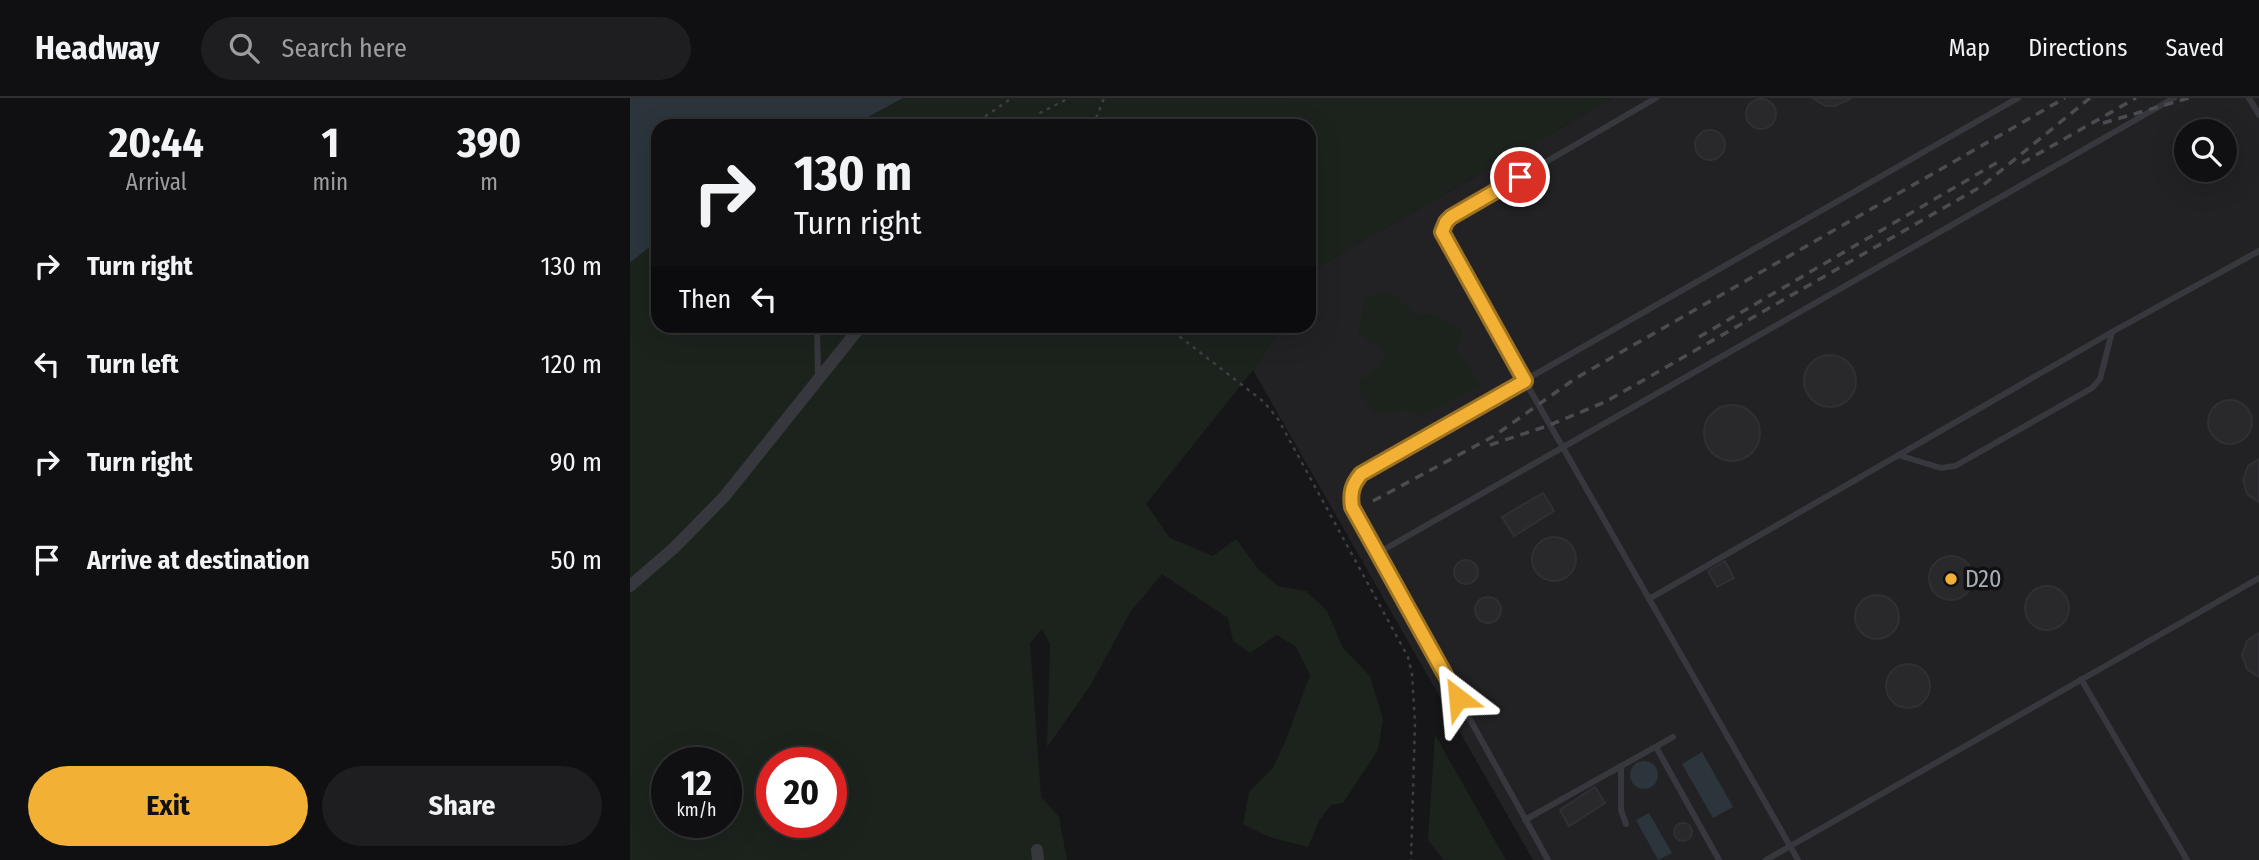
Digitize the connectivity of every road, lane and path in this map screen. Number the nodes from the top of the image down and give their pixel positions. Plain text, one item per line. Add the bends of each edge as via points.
1 (1012, 98) edge
2 (1069, 98) edge
3 (1104, 98) edge
4 (1656, 98) edge
5 (2018, 98) edge
6 (2174, 98) edge
7 (2249, 98) edge
8 (2259, 115) edge
9 (981, 119) edge
10 (1034, 119) edge
11 (1096, 119) edge
12 (2259, 251) edge
13 (2112, 332) junction
14 (817, 333) edge
15 (855, 333) edge
16 (1175, 333) edge
17 (818, 378) junction
18 (1525, 381) junction
19 (1563, 447) junction
20 (1897, 455) junction
21 (1378, 553) junction
22 (2259, 578) edge
23 (630, 586) edge
24 (1649, 599) junction
25 (2081, 679) junction
26 (1673, 737) dead end
27 (1656, 747) junction
28 (1621, 766) junction
29 (1525, 820) junction
30 (1626, 824) dead end
31 (1790, 846) junction
32 (1411, 860) edge
33 (1548, 860) edge
34 (1719, 860) edge
35 (1766, 860) edge
36 (1798, 860) edge
37 (2187, 860) edge

1 - 9 path
2 - 10 path
3 - 11 path
4 - 18 lane via 1446,222 1444,239
5 - 18 lane
6 - 19 lane
7 - 8 lane
12 - 13 lane
13 - 20 lane
13 - 20 lane via 2100,379 2092,388 1955,466 1941,468
14 - 17 lane
15 - 17 street
16 - 32 path via 1264,402 1278,419 1408,657 1415,723
17 - 23 street via 724,497
18 - 19 lane
18 - 21 lane via 1361,474 1353,484 1352,507
19 - 21 lane
19 - 24 lane
20 - 24 lane
21 - 29 lane
22 - 25 lane
24 - 31 lane
25 - 31 lane
25 - 37 lane
26 - 27 lane
27 - 28 lane
27 - 34 lane
28 - 29 lane
28 - 30 lane via 1621,810
29 - 33 lane
31 - 35 lane
31 - 36 lane

